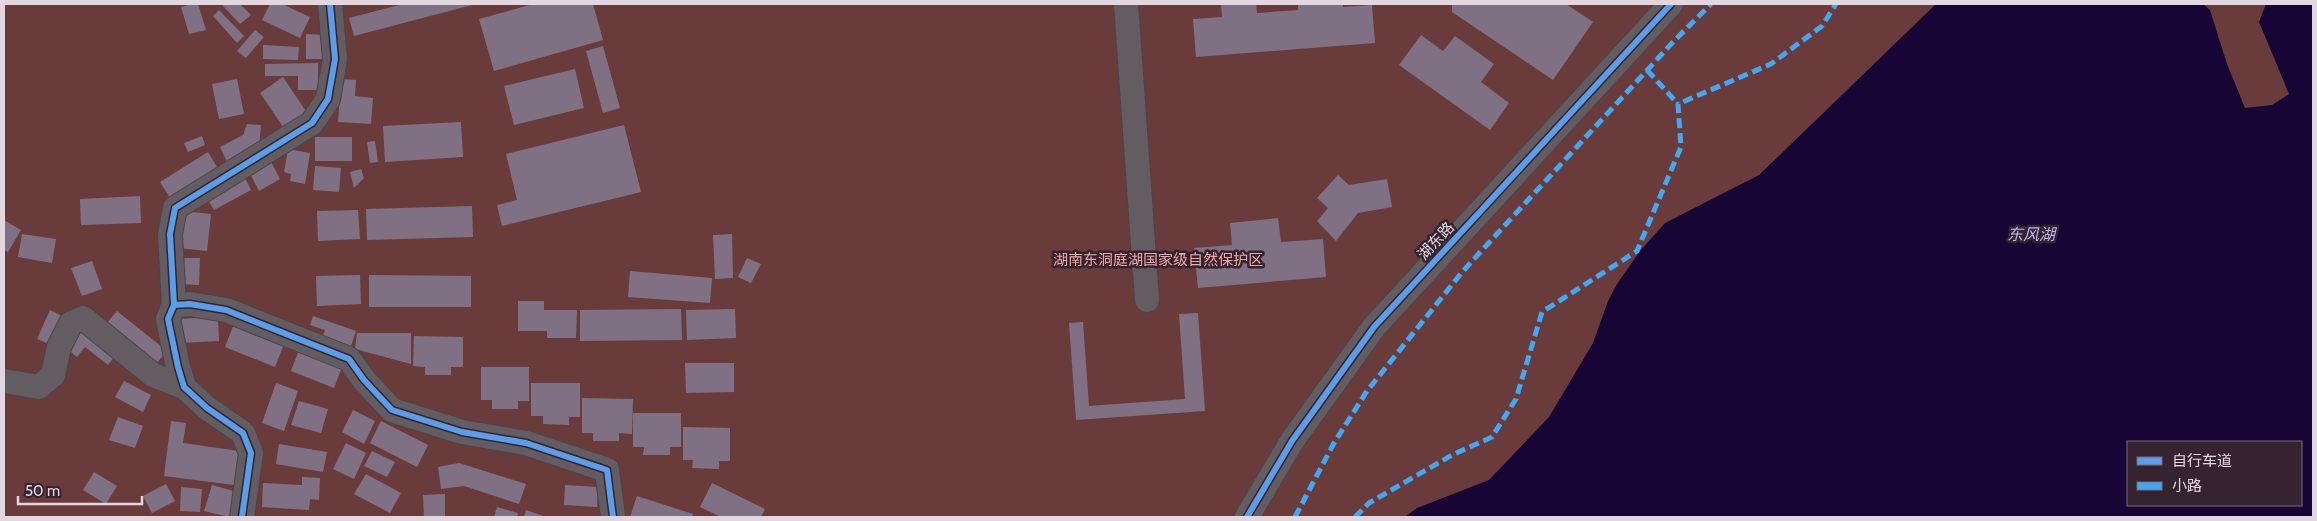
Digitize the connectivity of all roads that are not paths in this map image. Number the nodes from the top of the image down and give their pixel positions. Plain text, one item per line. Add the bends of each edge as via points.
1 (330, 4) edge
2 (1126, 4) edge
3 (1671, 4) edge
4 (1147, 300) dead end
5 (174, 305) junction
6 (4, 381) edge
7 (184, 387) junction
8 (242, 517) edge
9 (613, 517) edge
10 (1247, 517) edge

1 - 5 street via 335,59 328,99 312,123 174,208 170,234
2 - 4 street
3 - 10 street, 湖东路 via 1374,327 1292,441
5 - 7 street via 168,319
5 - 9 street via 190,304 226,310 349,359 392,410 462,432 526,444 608,470
6 - 7 street via 39,387 53,375 59,347 71,323 83,318 153,375
7 - 8 street via 243,434 251,453

